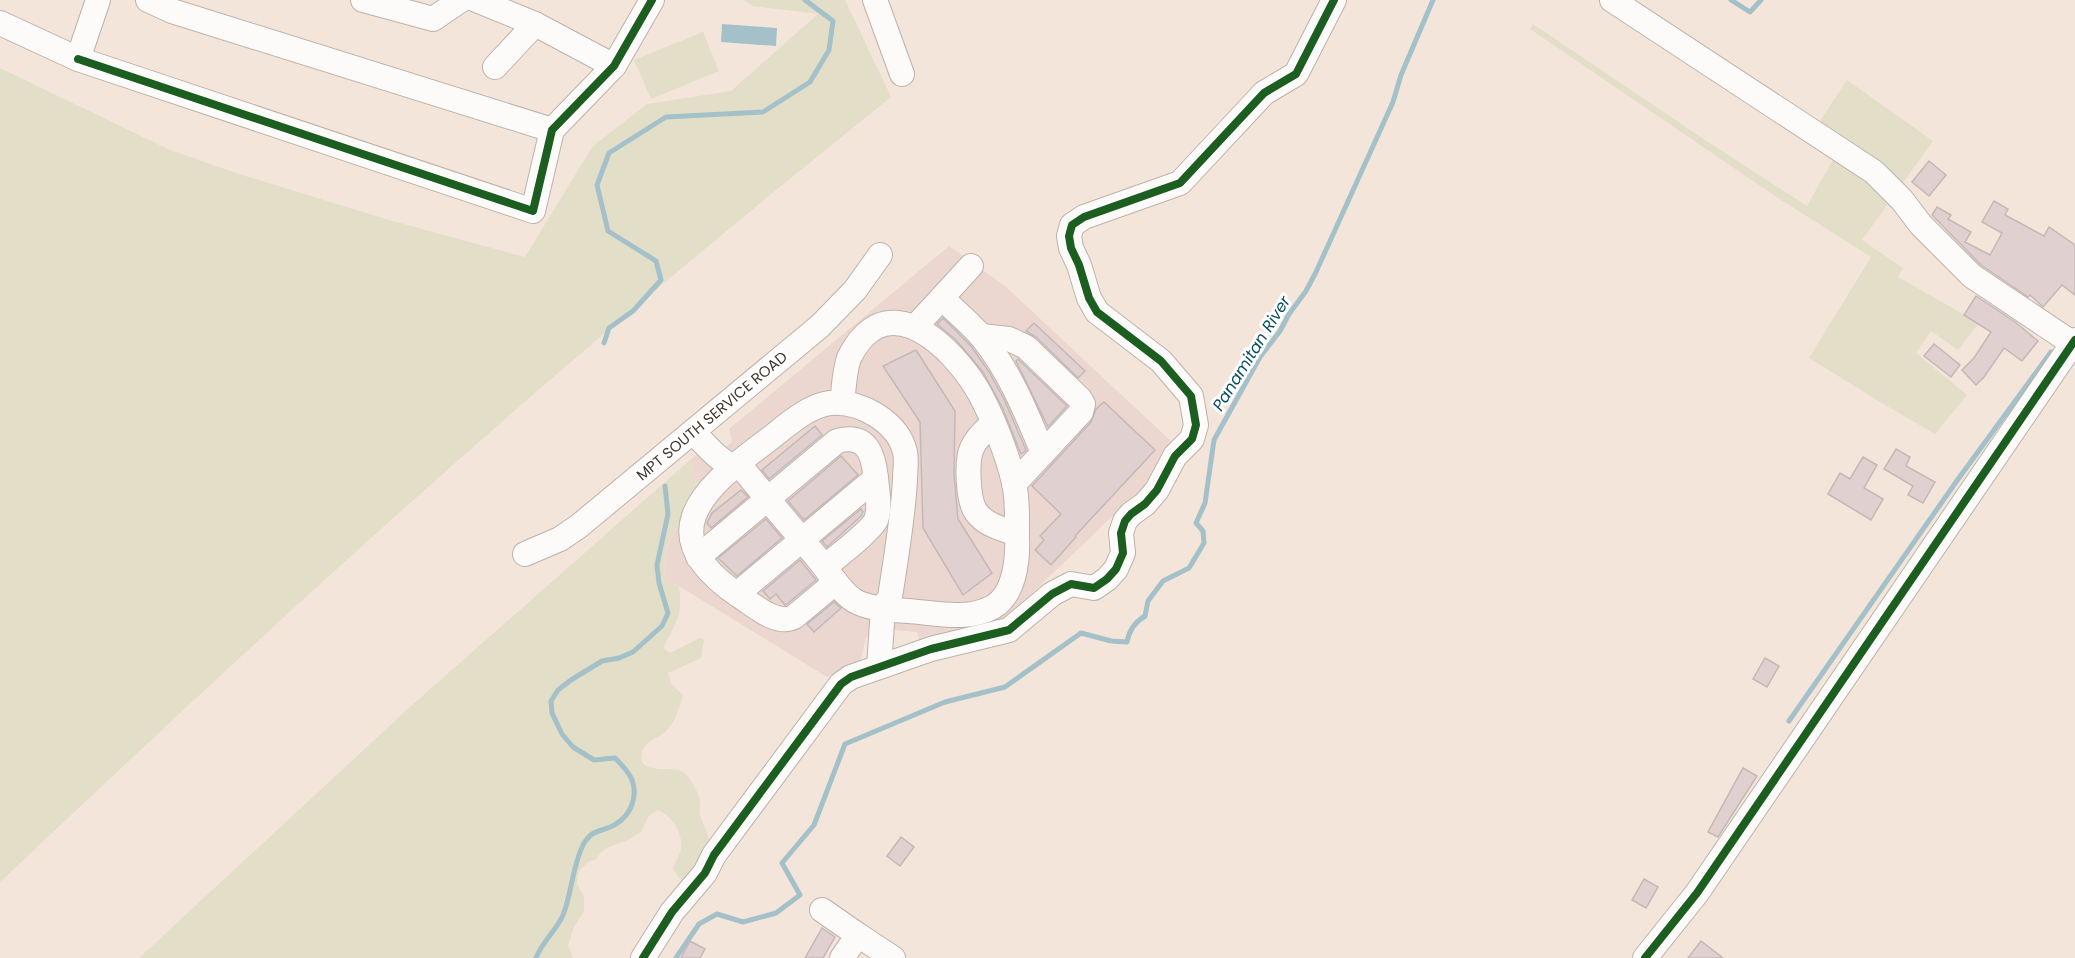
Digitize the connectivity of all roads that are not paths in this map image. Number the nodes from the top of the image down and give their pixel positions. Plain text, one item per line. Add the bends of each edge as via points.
1 (98, 0) edge
2 (148, 0) edge
3 (363, 0) edge
4 (461, 0) edge
5 (476, 0) edge
6 (875, 0) edge
7 (1334, 0) edge
8 (1612, 0) edge
9 (642, 3) edge
10 (178, 6) edge
11 (0, 23) edge
12 (535, 24) junction
13 (78, 59) junction
14 (614, 66) junction
15 (495, 67) dead end
16 (902, 74) dead end
17 (552, 130) junction
18 (880, 255) dead end
19 (971, 266) dead end
20 (942, 298) junction
21 (915, 327) junction
22 (981, 336) junction
23 (2073, 342) edge
24 (842, 403) junction
25 (993, 423) junction
26 (700, 426) junction
27 (1043, 453) junction
28 (740, 465) junction
29 (876, 478) junction
30 (1014, 484) junction
31 (767, 499) junction
32 (1017, 534) junction
33 (802, 540) junction
34 (525, 554) dead end
35 (698, 557) junction
36 (830, 574) junction
37 (737, 594) junction
38 (890, 605) junction
39 (886, 665) junction
40 (822, 910) dead end
41 (858, 935) junction
42 (643, 958) edge
43 (842, 958) edge
44 (893, 958) edge
45 (1645, 958) edge

1 - 13 street
2 - 10 street
3 - 4 street via 433,19
5 - 12 street
6 - 16 street
7 - 39 street via 1296,74 1264,93 1180,183 1084,217 1072,225 1071,248 1097,312 1161,361 1191,396 1196,425 1192,439 1176,456 1157,490 1125,521 1121,533 1123,553 1116,569 1094,588 1071,584 1052,594 1009,630
8 - 23 street via 1874,172 1972,276
9 - 14 street
10 - 17 street
11 - 13 street
12 - 14 street
12 - 15 street
13 - 17 street via 533,211
14 - 17 street
18 - 26 street, MPT SOUTH SERVICE ROAD via 831,315
19 - 20 street
20 - 21 street
20 - 22 street
21 - 24 street via 891,322 864,336 849,360
21 - 25 street via 941,346 967,374
22 - 27 street via 1020,398
22 - 27 street via 1009,339 1026,347 1083,404 1081,412
23 - 45 street via 1697,893
24 - 28 street via 828,403 803,415
24 - 38 street via 878,417 896,434 906,453
25 - 30 street
25 - 32 street via 970,453 970,501 975,512 988,523
26 - 28 street via 727,446
26 - 34 street, MPT SOUTH SERVICE ROAD via 579,526
27 - 30 street
28 - 31 street
28 - 35 street via 709,490 694,514 693,543
29 - 31 street via 871,453 859,442 837,441
29 - 33 street
29 - 36 street via 876,521
30 - 32 street
31 - 33 street
31 - 35 street
32 - 38 street via 1010,585 992,608 965,615
33 - 36 street
33 - 37 street
35 - 37 street
36 - 37 street via 789,620 777,618
36 - 38 street via 856,601
38 - 39 street
39 - 42 street via 840,684 714,855 705,873 672,912
40 - 41 street
41 - 43 street
41 - 44 street

